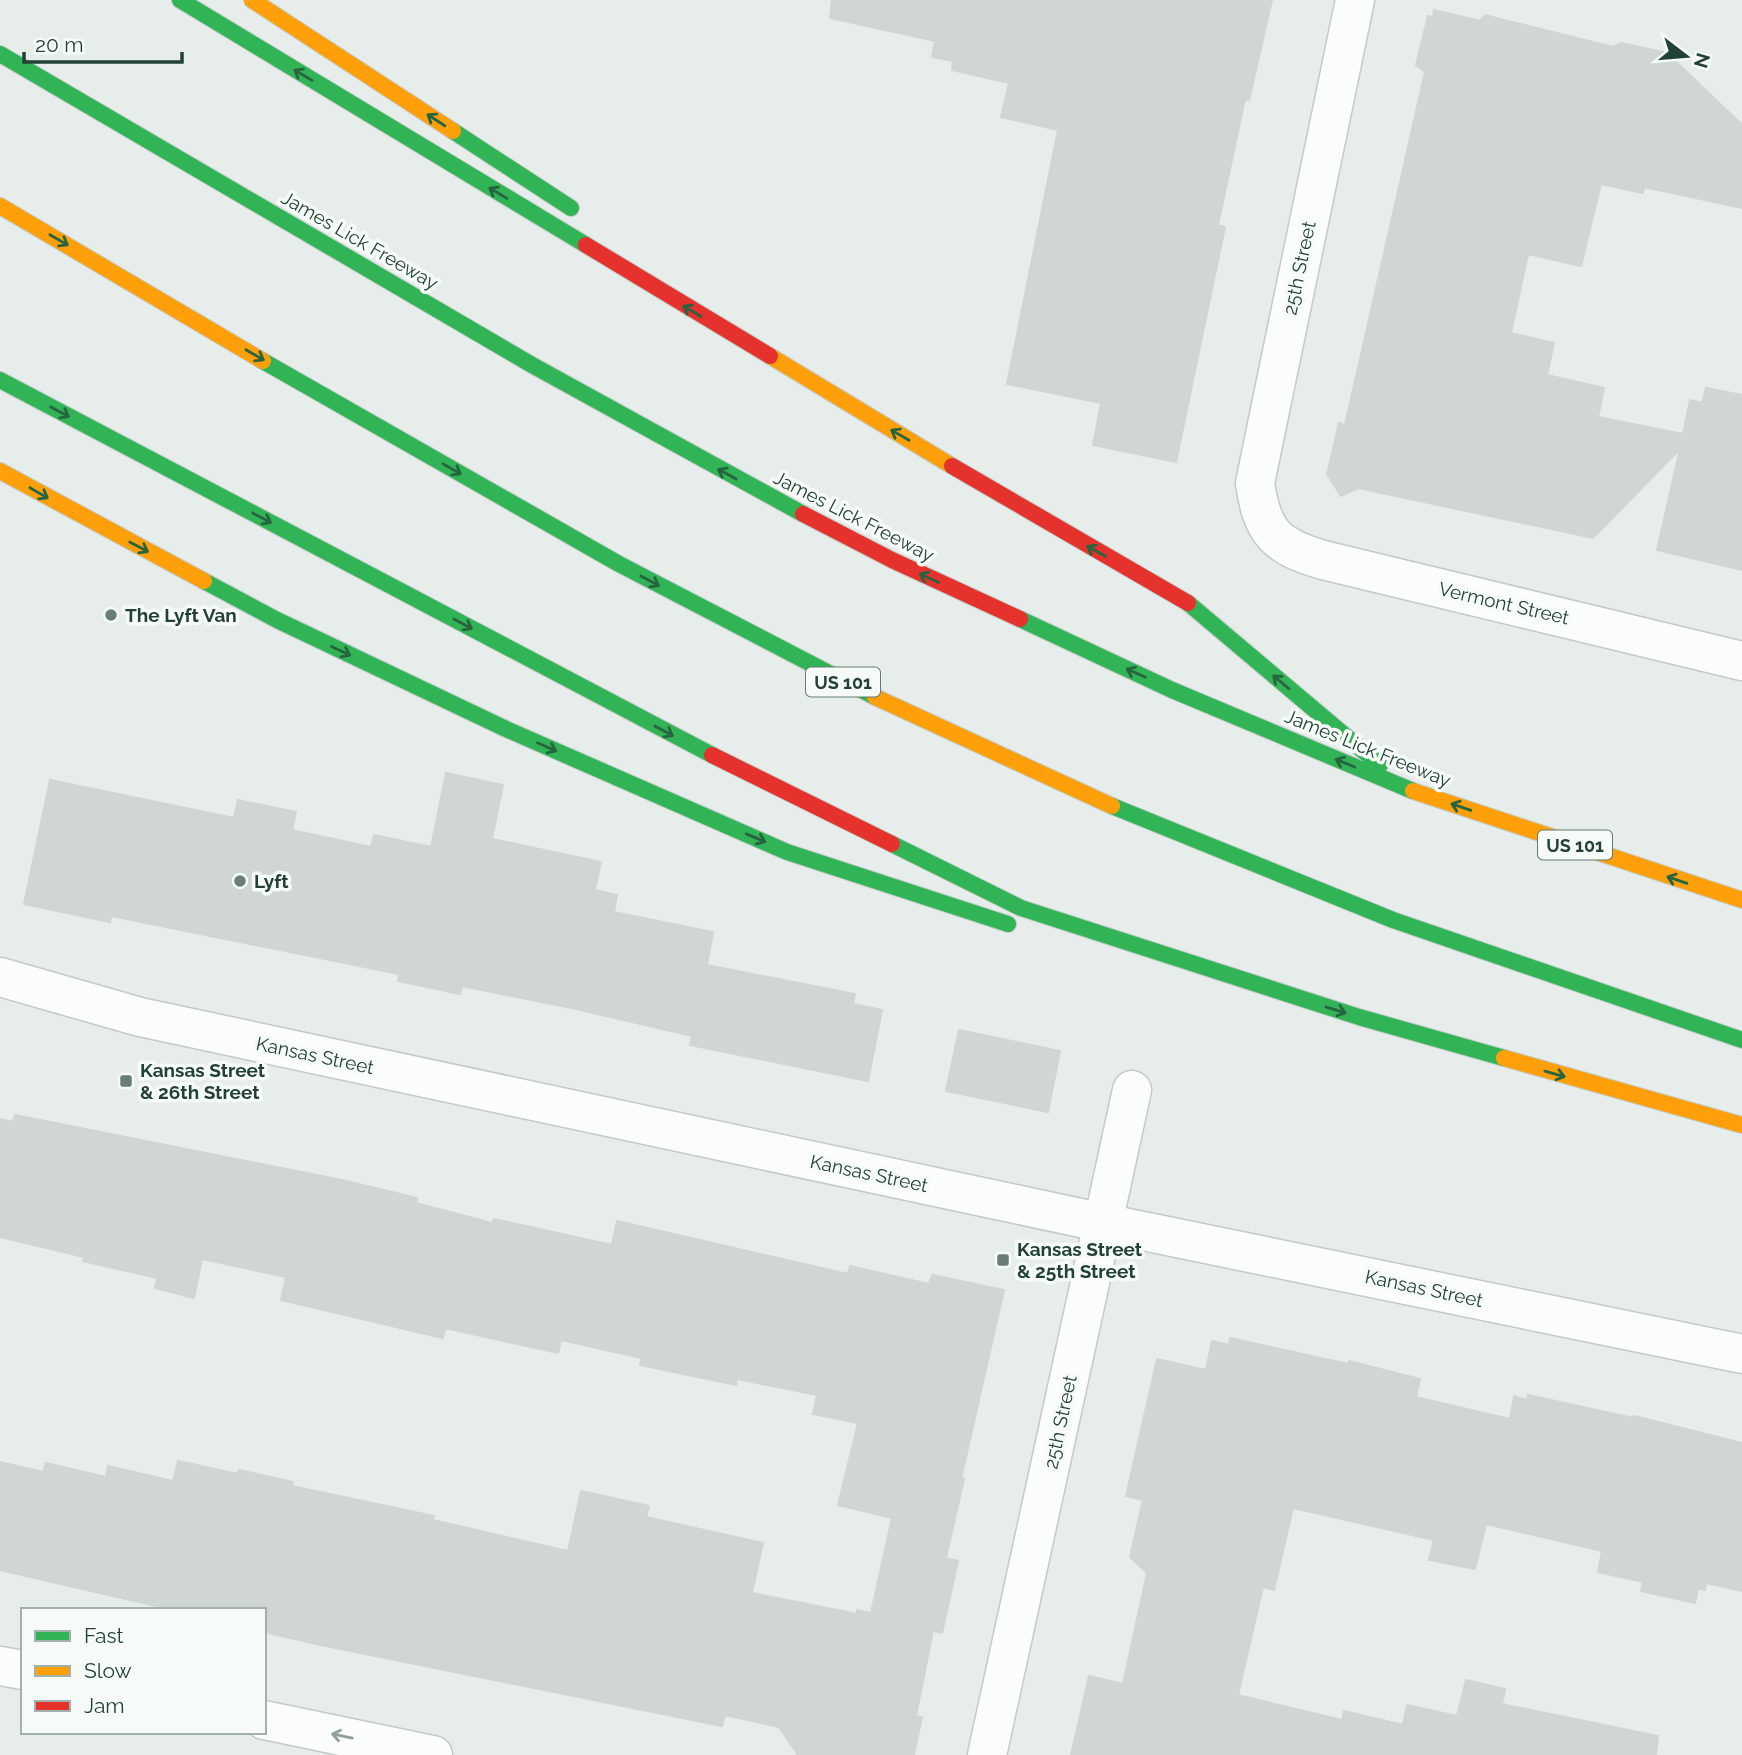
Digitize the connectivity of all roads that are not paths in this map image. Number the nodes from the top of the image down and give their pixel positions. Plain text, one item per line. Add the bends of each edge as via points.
1 (180, 0) edge
2 (252, 0) edge
3 (1355, 0) edge
4 (0, 54) edge
5 (0, 206) edge
6 (589, 220) dead end
7 (667, 275) dead end
8 (0, 380) edge
9 (877, 422) junction
10 (0, 471) edge
11 (1270, 534) joint
12 (1742, 661) edge
13 (1408, 789) junction
14 (1742, 901) edge
15 (1019, 927) dead end
16 (1046, 933) dead end
17 (0, 976) edge
18 (1271, 990) junction
19 (1742, 1040) edge
20 (1132, 1090) dead end
21 (1742, 1125) edge
22 (1104, 1223) junction
23 (1742, 1354) edge
24 (0, 1666) edge
25 (21, 1670) edge
26 (266, 1720) edge
27 (433, 1755) edge
28 (986, 1755) edge

9 -> 1 highway
6 -> 2 highway
3 - 11 street, 25th Street via 1255,483
13 -> 4 highway, James Lick Freeway / US 101 via 1019,621 788,506 532,365
5 -> 19 highway, US 101 via 620,564 901,710 1146,822 1346,903 1572,986
7 - 9 highway
8 -> 18 highway via 681,740 1021,908
13 -> 9 highway via 1185,600
10 -> 15 highway via 278,620 652,794 787,852
11 - 12 street, Vermont Street via 1323,560
14 -> 13 highway, James Lick Freeway / US 101
16 - 18 highway
17 - 22 street, Kansas Street via 140,1017
18 -> 21 highway
20 - 22 street, 25th Street
22 - 23 street, Kansas Street
22 - 28 street, 25th Street
24 - 25 street
27 -> 26 street

